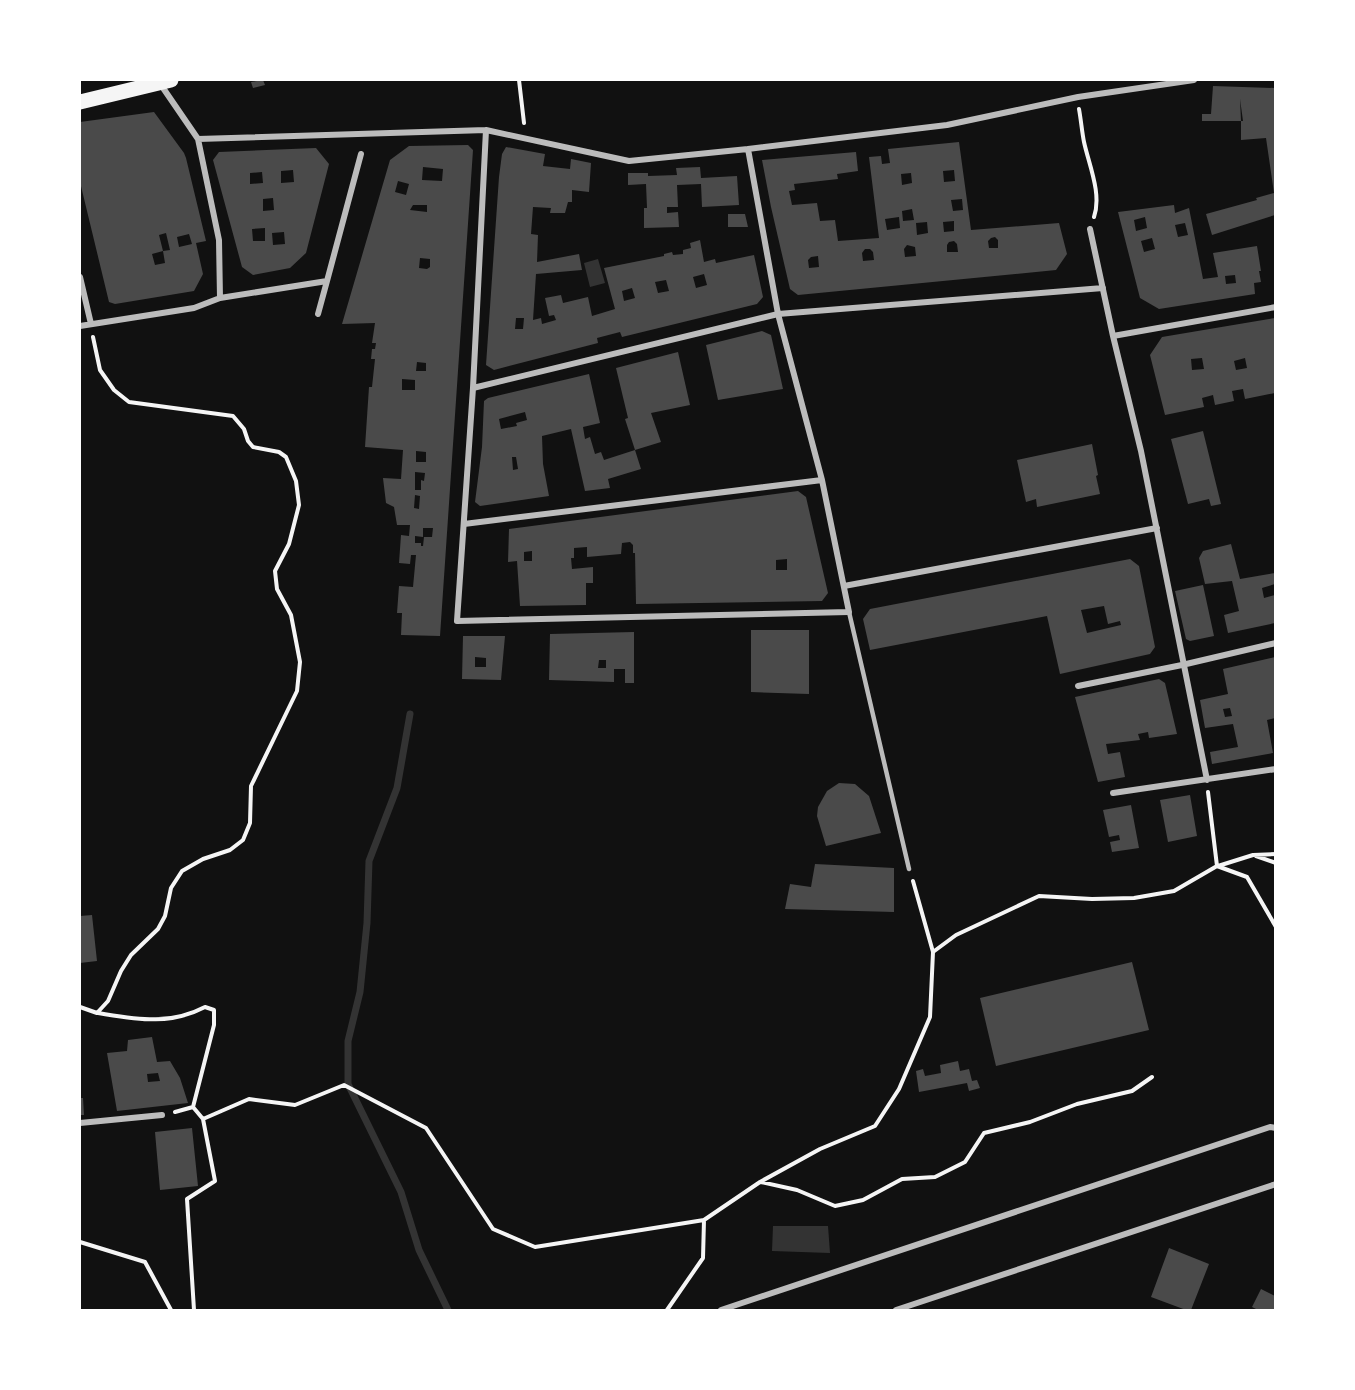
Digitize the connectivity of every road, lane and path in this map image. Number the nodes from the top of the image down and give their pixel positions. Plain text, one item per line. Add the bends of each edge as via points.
1 (162, 80) edge
2 (519, 80) edge
3 (1194, 80) edge
4 (1078, 97) junction
5 (80, 102) edge
6 (486, 130) junction
7 (526, 139) junction
8 (198, 140) junction
9 (748, 149) junction
10 (361, 154) dead end
11 (1090, 229) joint
12 (80, 277) edge
13 (327, 281) junction
14 (1103, 288) junction
15 (220, 298) junction
16 (1275, 307) edge
17 (318, 314) dead end
18 (778, 314) junction
19 (91, 324) junction
20 (80, 326) edge
21 (1113, 336) junction
22 (473, 388) junction
23 (822, 480) junction
24 (464, 524) junction
25 (1156, 528) junction
26 (844, 586) junction
27 (849, 612) junction
28 (1275, 643) edge
29 (1182, 665) junction
30 (1078, 686) dead end
31 (1275, 769) edge
32 (1207, 780) junction
33 (1113, 793) dead end
34 (1275, 854) edge
35 (1253, 855) junction
36 (1275, 864) edge
37 (1217, 866) junction
38 (909, 869) joint
39 (1275, 927) edge
40 (933, 952) junction
41 (80, 1007) edge
42 (97, 1013) junction
43 (1152, 1077) dead end
44 (193, 1107) junction
45 (162, 1115) joint
46 (203, 1119) junction
47 (80, 1123) edge
48 (1275, 1128) edge
49 (760, 1182) junction
50 (1275, 1184) edge
51 (704, 1220) junction
52 (80, 1242) edge
53 (171, 1311) edge
54 (194, 1311) edge
55 (667, 1311) edge
56 (721, 1311) edge
57 (896, 1311) edge

1 - 5 main road
1 - 8 street
2 - 7 path
3 - 4 street
4 - 9 street via 947,125
4 - 11 path via 1097,209
6 - 7 street
6 - 8 street
6 - 22 street
7 - 9 street via 629,161
8 - 15 street via 219,240
9 - 18 street
10 - 13 street
11 - 14 street
12 - 19 street
13 - 15 street
13 - 17 street
14 - 18 street
14 - 21 street
15 - 19 street via 194,308
16 - 21 street
18 - 22 street
18 - 23 street
19 - 20 street
19 - 42 path via 100,370 114,390 129,402 233,416 253,447 286,457 296,481 299,505 289,544 275,571 277,589 291,615 300,662 297,691 251,786 250,823 243,840 230,850 182,871 171,888 158,930 131,955 108,1001
21 - 25 street
22 - 24 street
23 - 24 street
23 - 26 street
24 - 27 street via 457,621
25 - 26 street
25 - 29 street
26 - 27 street
27 - 38 lane
28 - 29 street
29 - 30 street
29 - 32 street
31 - 32 street
32 - 33 street
32 - 37 path
34 - 35 path
35 - 36 path
35 - 37 path
37 - 39 path via 1247,877
37 - 40 path via 1174,891 1134,898 1040,896 956,935
38 - 40 path
40 - 49 path via 930,1017 899,1089 874,1126 820,1149
41 - 42 path
42 - 44 path via 148,1021 190,1016 206,1007 214,1010 214,1025
43 - 49 path via 1132,1091 984,1133 965,1162 935,1178 902,1179 863,1200 835,1206 797,1190
44 - 45 path
44 - 46 path
45 - 47 street
46 - 51 path via 249,1099 295,1105 344,1085 426,1128 493,1229 535,1247
46 - 54 path via 215,1181 187,1199
48 - 56 street
49 - 51 path
50 - 57 street
51 - 55 path via 703,1258
52 - 53 path via 146,1262

